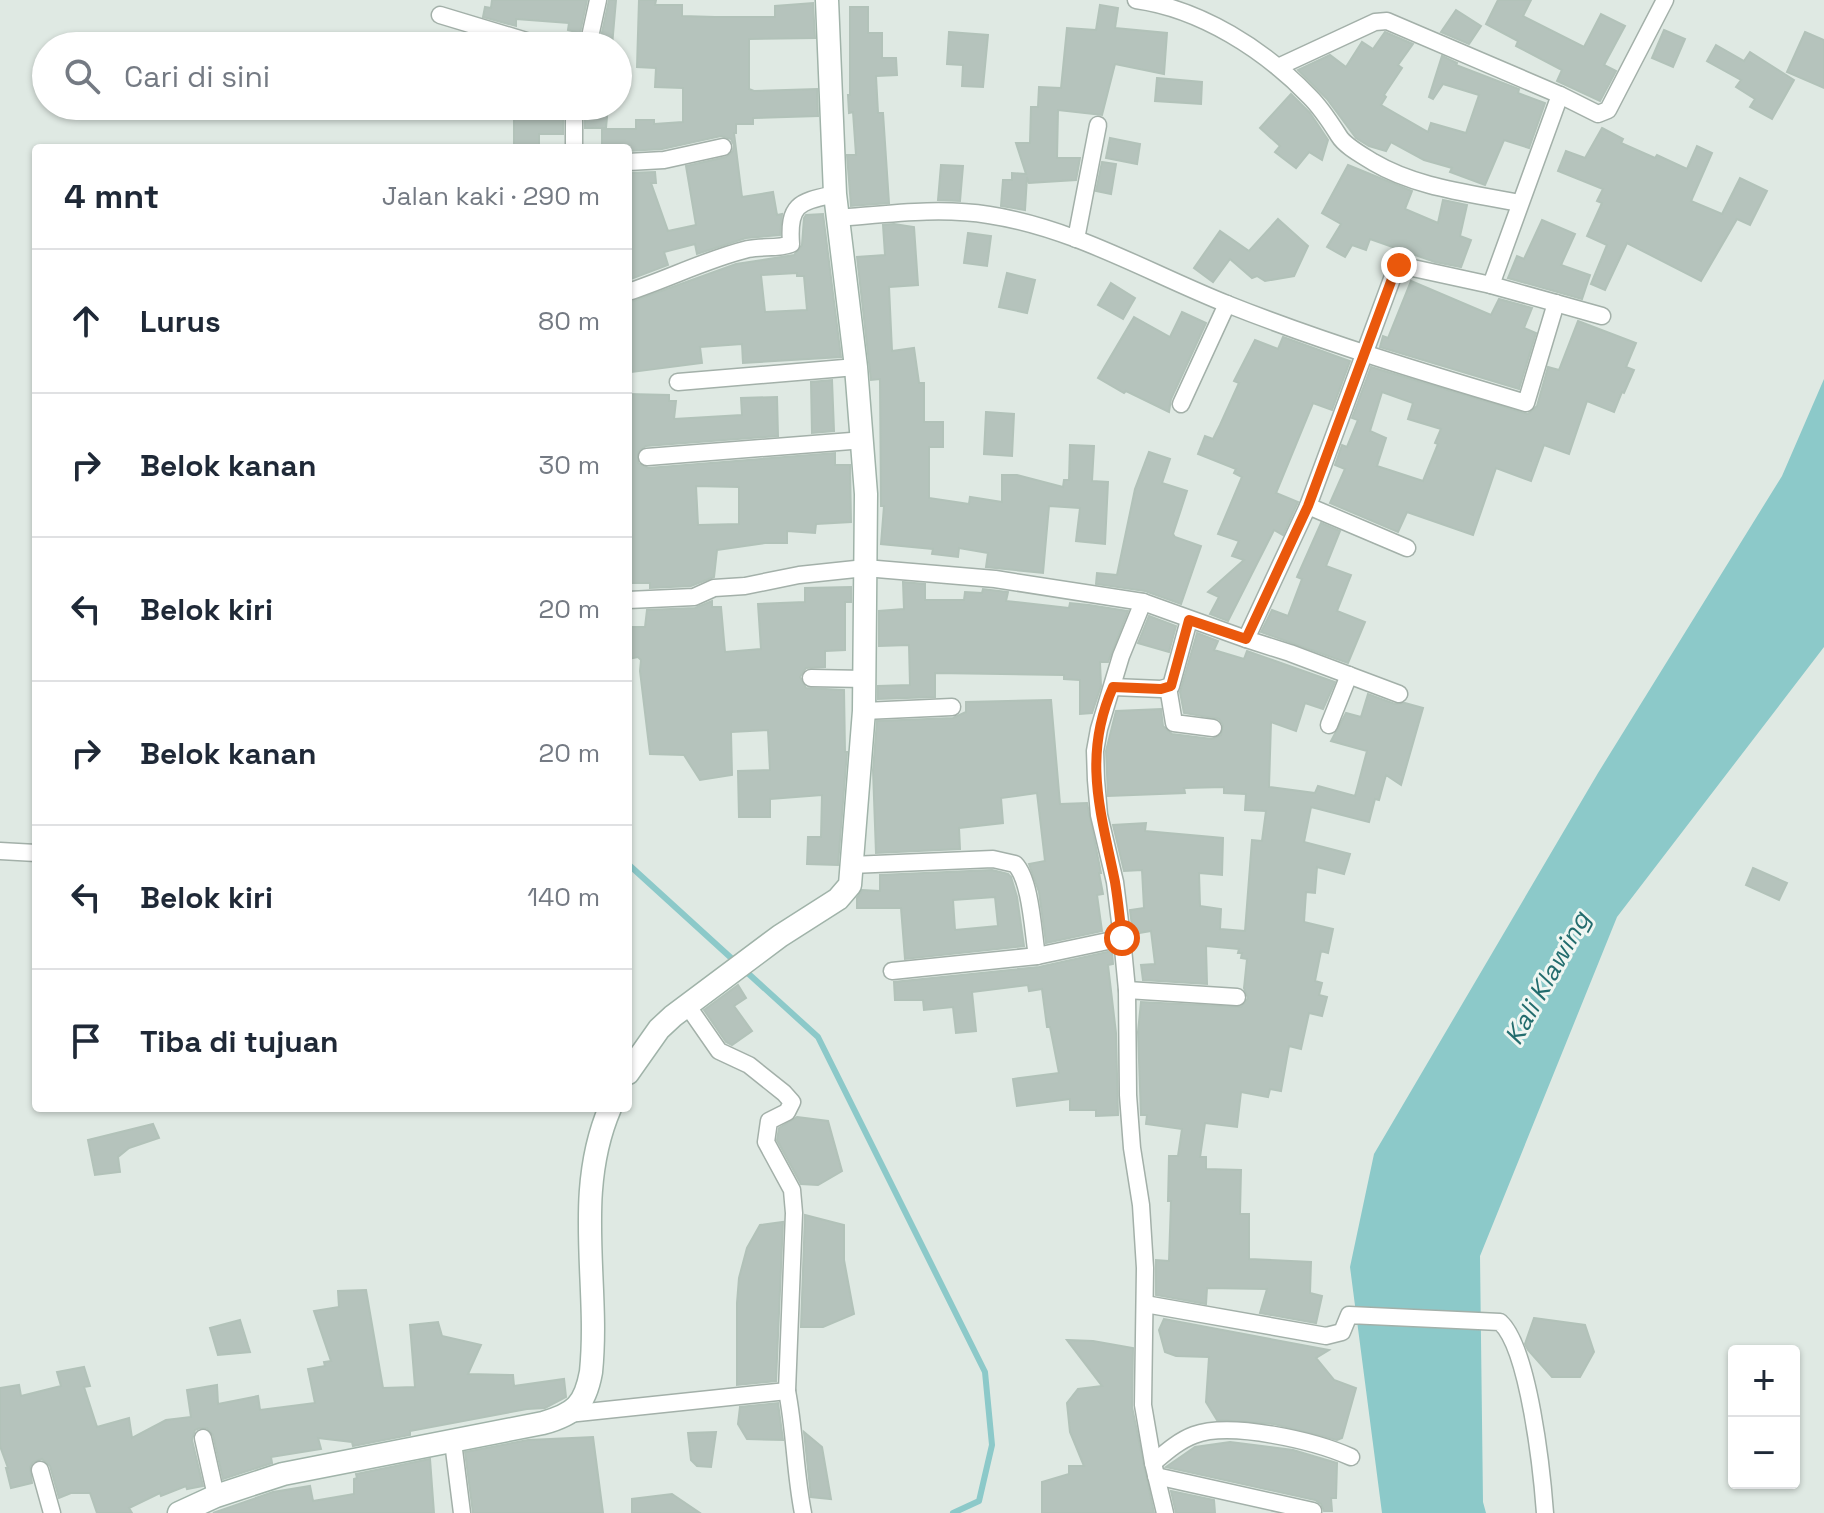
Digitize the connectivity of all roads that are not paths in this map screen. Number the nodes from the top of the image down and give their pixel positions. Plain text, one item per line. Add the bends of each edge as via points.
1 (598, 0) edge
2 (827, 0) edge
3 (1136, 0) edge
4 (1665, 0) edge
5 (440, 15) dead end
6 (496, 32) edge
7 (591, 32) edge
8 (1278, 67) junction
9 (1560, 95) junction
10 (574, 120) edge
11 (1098, 125) dead end
12 (574, 144) edge
13 (723, 147) dead end
14 (632, 162) edge
15 (835, 194) junction
16 (1519, 203) junction
17 (838, 218) junction
18 (1076, 239) junction
19 (1491, 285) junction
20 (632, 291) edge
21 (1556, 303) junction
22 (1227, 304) junction
23 (1602, 316) dead end
24 (1365, 356) junction
25 (856, 367) junction
26 (678, 382) dead end
27 (1181, 404) dead end
28 (864, 440) junction
29 (647, 457) dead end
30 (1308, 506) junction
31 (1407, 548) dead end
32 (865, 568) junction
33 (632, 600) edge
34 (1143, 602) junction
35 (1189, 620) junction
36 (1246, 639) junction
37 (1349, 675) junction
38 (811, 678) dead end
39 (865, 679) junction
40 (1113, 687) junction
41 (1168, 687) junction
42 (1399, 694) dead end
43 (952, 707) dead end
44 (864, 711) junction
45 (1329, 725) dead end
46 (1213, 728) dead end
47 (0, 851) edge
48 (32, 853) edge
49 (851, 865) junction
50 (1122, 938) junction
51 (1037, 956) junction
52 (892, 971) dead end
53 (1127, 990) junction
54 (1237, 997) dead end
55 (687, 1005) junction
56 (632, 1067) edge
57 (609, 1112) edge
58 (1145, 1304) junction
59 (787, 1391) junction
60 (568, 1414) junction
61 (203, 1438) dead end
62 (453, 1442) junction
63 (1351, 1457) dead end
64 (1154, 1469) junction
65 (40, 1470) dead end
66 (216, 1496) junction
67 (1313, 1511) dead end
68 (52, 1513) edge
69 (179, 1513) edge
70 (462, 1513) edge
71 (803, 1513) edge
72 (1165, 1513) edge
73 (1545, 1513) edge

1 - 7 street
2 - 15 street
3 - 8 street via 1162,3 1222,29
4 - 9 street via 1608,110 1598,114
5 - 6 street
8 - 9 street via 1375,22 1393,22
8 - 16 street via 1310,97 1340,138 1371,161 1405,179
9 - 16 street
10 - 12 street
11 - 18 street
13 - 14 street
15 - 17 street
15 - 20 street via 795,208 787,246 746,250
16 - 19 street
17 - 18 street via 951,210 992,215
17 - 25 street
18 - 22 street
19 - 21 street
19 - 24 street via 1399,265
21 - 23 street
21 - 24 street via 1526,403
22 - 24 street
22 - 27 street
24 - 30 street
25 - 26 street
25 - 28 street
28 - 29 street
28 - 32 street
30 - 31 street
30 - 36 street
32 - 33 street via 714,588 694,597
32 - 34 street via 995,579
32 - 39 street
34 - 35 street
34 - 40 street
35 - 36 street
35 - 41 street
36 - 37 street
37 - 42 street
37 - 45 street
38 - 39 street
39 - 44 street
40 - 41 street
40 - 50 street via 1097,740 1096,780
41 - 46 street via 1174,723
43 - 44 street
44 - 49 street
47 - 48 street
49 - 51 street via 993,859 1015,864 1027,892
49 - 55 street via 845,894
50 - 51 street
50 - 53 street
51 - 52 street
53 - 54 street
53 - 58 street via 1128,1095 1141,1205
55 - 56 street via 659,1029
55 - 59 street via 719,1051 749,1065 792,1102 787,1112 769,1121 766,1142 792,1190
57 - 60 street via 598,1142 589,1203 591,1372 585,1396
58 - 64 street via 1143,1405
58 - 73 street via 1326,1336 1342,1332 1349,1315 1494,1321 1505,1327 1517,1352 1530,1403
59 - 60 street
59 - 71 street
60 - 62 street
61 - 66 street
62 - 66 street via 316,1466
62 - 70 street
63 - 64 street via 1304,1441 1213,1432 1185,1439
64 - 67 street
64 - 72 street
65 - 68 street
66 - 69 street

